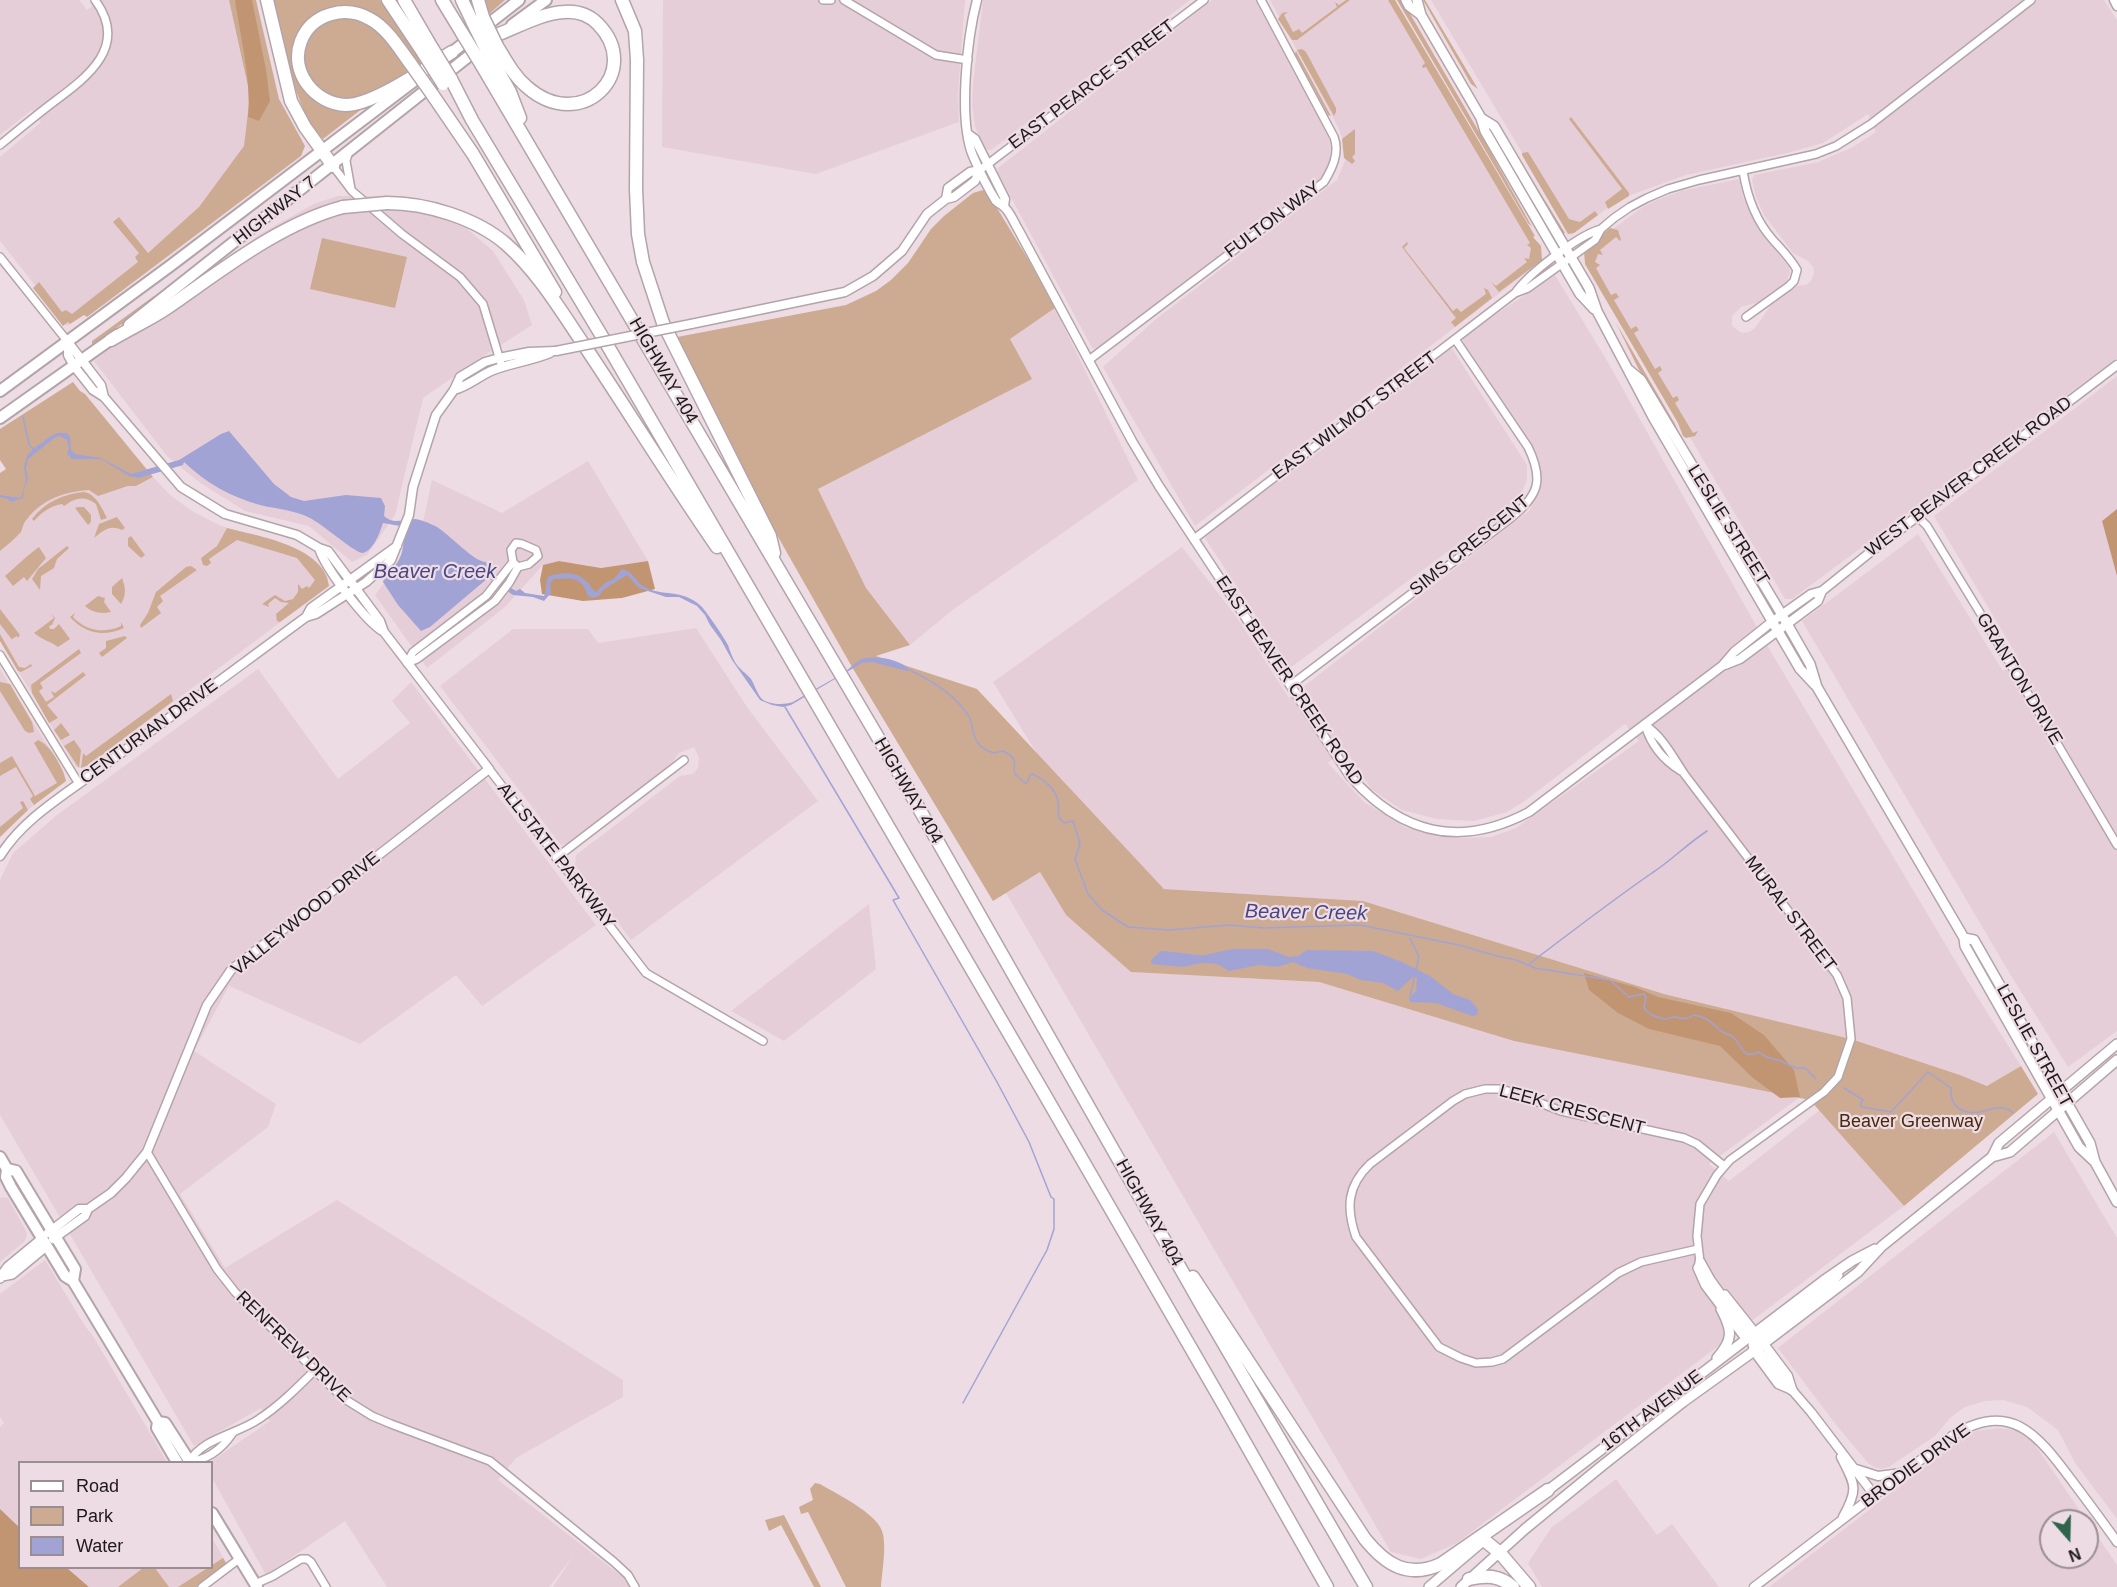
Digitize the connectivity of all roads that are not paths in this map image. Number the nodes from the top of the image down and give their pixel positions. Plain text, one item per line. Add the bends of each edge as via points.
1 (95, 0) edge
2 (267, 0) edge
3 (388, 0) edge
4 (404, 0) edge
5 (442, 0) edge
6 (462, 0) edge
7 (478, 0) edge
8 (519, 0) edge
9 (546, 0) edge
10 (622, 0) edge
11 (823, 0) edge
12 (831, 0) edge
13 (844, 0) edge
14 (975, 0) edge
15 (1204, 0) edge
16 (1261, 0) edge
17 (1406, 0) edge
18 (1417, 0) edge
19 (2031, 0) edge
20 (2114, 0) edge
21 (2117, 6) edge
22 (1421, 15) junction
23 (478, 20) junction
24 (490, 48) junction
25 (428, 51) junction
26 (452, 52) junction
27 (968, 60) junction
28 (1481, 118) junction
29 (0, 145) edge
30 (322, 151) junction
31 (348, 154) junction
32 (333, 166) junction
33 (984, 168) junction
34 (1743, 171) junction
35 (352, 191) junction
36 (1568, 252) junction
37 (0, 257) edge
38 (1559, 259) junction
39 (1597, 311) junction
40 (1746, 317) dead end
41 (1455, 339) junction
42 (111, 340) junction
43 (68, 342) junction
44 (556, 351) junction
45 (499, 358) junction
46 (1089, 360) junction
47 (79, 363) junction
48 (2117, 364) edge
49 (502, 367) junction
50 (1629, 370) junction
51 (604, 375) junction
52 (454, 390) junction
53 (0, 391) edge
54 (0, 418) edge
55 (1917, 516) junction
56 (1194, 539) junction
57 (776, 563) junction
58 (516, 565) dead end
59 (349, 587) junction
60 (1822, 591) junction
61 (1782, 615) junction
62 (769, 622) junction
63 (1787, 624) junction
64 (1776, 626) junction
65 (0, 655) edge
66 (407, 663) junction
67 (1291, 685) junction
68 (1817, 687) junction
69 (1645, 724) junction
70 (684, 760) dead end
71 (489, 769) junction
72 (79, 784) junction
73 (2117, 845) edge
74 (0, 856) edge
75 (556, 858) junction
76 (1964, 938) junction
77 (763, 1041) dead end
78 (2117, 1044) edge
79 (2117, 1060) edge
80 (2060, 1091) junction
81 (2051, 1099) junction
82 (2066, 1102) junction
83 (2058, 1109) junction
84 (147, 1152) junction
85 (0, 1157) edge
86 (1992, 1157) junction
87 (2095, 1162) junction
88 (1724, 1166) junction
89 (7, 1169) junction
90 (2117, 1202) edge
91 (1151, 1216) junction
92 (53, 1234) junction
93 (44, 1242) junction
94 (1882, 1245) junction
95 (1698, 1249) junction
96 (1700, 1262) junction
97 (1, 1277) edge
98 (74, 1281) junction
99 (1721, 1309) junction
100 (1756, 1342) junction
101 (315, 1370) junction
102 (1703, 1373) junction
103 (1792, 1390) joint
104 (158, 1422) junction
105 (1833, 1441) junction
106 (176, 1461) edge
107 (188, 1461) edge
108 (198, 1461) edge
109 (1854, 1468) junction
110 (1905, 1472) junction
111 (1548, 1490) junction
112 (1875, 1496) junction
113 (213, 1514) edge
114 (1842, 1520) junction
115 (1484, 1540) junction
116 (2117, 1542) edge
117 (1500, 1553) junction
118 (239, 1559) junction
119 (1465, 1583) edge
120 (256, 1585) edge
121 (202, 1587) edge
122 (326, 1587) edge
123 (635, 1587) edge
124 (1326, 1587) edge
125 (1366, 1587) edge
126 (1430, 1587) edge
127 (1513, 1587) edge
128 (1529, 1587) edge
129 (1754, 1587) edge

1 - 29 street via 108,39 100,60 81,82
2 - 30 highway via 291,101
3 - 25 highway
4 - 25 highway
5 - 24 highway, bridge via 462,33
6 - 23 highway
7 - 23 highway
8 - 26 main road, HIGHWAY 7
9 - 24 main road, HIGHWAY 7
10 - 57 highway via 635,31 638,234 650,289 663,323 770,536
11 - 12 street
13 - 27 street via 936,55
14 - 27 street, EAST BEAVER CREEK ROAD
15 - 33 street, EAST PEARCE STREET
16 - 46 street, FULTON WAY via 1334,137 1336,156 1332,168 1324,182
17 - 22 main road, LESLIE STREET
18 - 22 main road, LESLIE STREET
19 - 34 street, EAST WILMOT STREET via 1853,136 1816,153
20 - 21 street
22 - 28 main road, LESLIE STREET
23 - 24 highway, bridge
24 - 24 highway via 554,13 581,13 603,30 610,43 613,65 602,90 591,99 561,105 528,88
24 - 31 main road, HIGHWAY 7 via 459,63
24 - 57 highway, HIGHWAY 404 via 535,155
25 - 62 highway, HIGHWAY 404, bridge via 609,348
26 - 30 main road, HIGHWAY 7
26 - 51 highway, bridge via 392,88 347,105 332,103 307,85 299,56 301,41 310,28 338,12 356,13 381,27 410,63 432,94 473,154
27 - 33 street, EAST BEAVER CREEK ROAD via 964,98 969,146
28 - 36 main road, LESLIE STREET via 1494,126
28 - 38 main road, LESLIE STREET
30 - 32 highway
30 - 43 main road, HIGHWAY 7
31 - 32 main road, HIGHWAY 7
31 - 35 street
32 - 35 street
32 - 42 main road, HIGHWAY 7
33 - 44 street, bridge via 975,181 923,219 902,251 873,276 845,292
33 - 46 street, EAST BEAVER CREEK ROAD via 998,204 1004,206
34 - 36 street, EAST WILMOT STREET via 1668,189 1629,207
34 - 40 street via 1758,218 1797,270 1789,286
35 - 45 street via 460,277 483,304
36 - 38 street, EAST WILMOT STREET
36 - 39 main road, LESLIE STREET
37 - 43 street
38 - 39 main road, LESLIE STREET via 1580,294
38 - 41 street, EAST WILMOT STREET via 1523,282 1515,293
39 - 50 main road, LESLIE STREET
41 - 56 street, EAST WILMOT STREET via 1344,429
41 - 67 street, SIMS CRESCENT via 1528,447 1538,476 1534,495 1511,518
42 - 47 main road, HIGHWAY 7
42 - 51 highway, bridge via 282,232 321,213 343,207 406,203 465,219 505,243 531,271
43 - 47 street, ALLSTATE PARKWAY via 68,355
43 - 53 main road, HIGHWAY 7
44 - 45 street, CENTURIAN DRIVE
44 - 49 street
45 - 49 street
45 - 52 street, CENTURIAN DRIVE via 460,377
46 - 56 street, EAST BEAVER CREEK ROAD via 1142,458
47 - 54 main road, HIGHWAY 7
47 - 59 street, ALLSTATE PARKWAY via 93,390 104,397 181,487 225,514 297,535 319,548 322,558
48 - 55 street, WEST BEAVER CREEK ROAD
49 - 52 street
50 - 61 main road, LESLIE STREET via 1641,380
50 - 64 main road, LESLIE STREET
51 - 62 highway
52 - 59 street, CENTURIAN DRIVE via 436,415 413,488 409,515 391,560 376,574
55 - 60 street, WEST BEAVER CREEK ROAD
55 - 73 street, GRANTON DRIVE via 1982,616
56 - 67 street, EAST BEAVER CREEK ROAD
57 - 91 highway, HIGHWAY 404
58 - 66 street via 509,583 495,601
59 - 66 street, ALLSTATE PARKWAY via 374,626 384,632
59 - 72 street, CENTURIAN DRIVE via 311,609 306,617
60 - 61 street, WEST BEAVER CREEK ROAD via 1811,594
60 - 63 street, WEST BEAVER CREEK ROAD via 1818,601
61 - 63 main road, LESLIE STREET
61 - 64 street, EAST BEAVER CREEK ROAD
62 - 124 highway, HIGHWAY 404
63 - 64 street, WEST BEAVER CREEK ROAD
63 - 68 main road, LESLIE STREET via 1810,664
64 - 68 main road, LESLIE STREET via 1800,669
64 - 69 street, EAST BEAVER CREEK ROAD via 1740,659 1722,666
65 - 72 street
66 - 71 street, ALLSTATE PARKWAY
67 - 69 street, EAST BEAVER CREEK ROAD via 1350,776 1367,795 1401,818 1454,832 1489,829 1528,812
68 - 76 main road, LESLIE STREET
69 - 88 street, MURAL STREET via 1650,739 1667,762 1682,772 1837,975 1847,998 1851,1039 1838,1077 1824,1092
70 - 75 street
71 - 75 street, ALLSTATE PARKWAY
71 - 84 street, VALLEYWOOD DRIVE via 231,970 207,1005
72 - 74 street, CENTURIAN DRIVE via 18,832
75 - 77 street, ALLSTATE PARKWAY via 646,973
76 - 80 main road, LESLIE STREET via 1974,940
76 - 81 main road, LESLIE STREET
78 - 80 main road, 16TH AVENUE
79 - 82 main road, 16TH AVENUE
80 - 81 main road, 16TH AVENUE
80 - 82 main road, LESLIE STREET
81 - 83 main road, LESLIE STREET
81 - 86 main road, 16TH AVENUE via 1999,1143
82 - 83 main road, 16TH AVENUE
82 - 87 main road, LESLIE STREET via 2090,1143
83 - 86 main road, 16TH AVENUE via 2010,1152
83 - 87 main road, LESLIE STREET via 2079,1148
84 - 92 street, VALLEYWOOD DRIVE via 111,1193 87,1209 85,1216
84 - 101 street, RENFREW DRIVE via 217,1269 235,1292
85 - 89 main road
86 - 94 main road, 16TH AVENUE
87 - 90 main road, LESLIE STREET
88 - 95 street, MURAL STREET via 1700,1204
88 - 95 street, LEEK CRESCENT via 1683,1138 1561,1111 1512,1092 1485,1089 1453,1101 1370,1164 1351,1194 1349,1216 1356,1237 1439,1347 1476,1363 1503,1359 1618,1273 1641,1262
89 - 92 main road via 16,1171
89 - 93 main road via 6,1177
91 - 111 highway via 1365,1539 1391,1565 1405,1570 1430,1569
91 - 125 highway, HIGHWAY 404
92 - 93 street, VALLEYWOOD DRIVE
92 - 98 main road via 75,1269
93 - 97 main road via 8,1267
93 - 98 main road via 65,1276
94 - 100 main road, 16TH AVENUE via 1845,1266
94 - 100 main road, 16TH AVENUE via 1858,1272
95 - 96 street, MURAL STREET
96 - 99 street, MURAL STREET via 1697,1268 1705,1287
96 - 100 main road
98 - 104 main road
99 - 100 street, MURAL STREET
99 - 102 main road via 1729,1324 1730,1338
100 - 102 main road, 16TH AVENUE
100 - 103 main road
100 - 117 main road, 16TH AVENUE
101 - 108 street via 262,1417
101 - 123 street, RENFREW DRIVE via 343,1398 372,1416 490,1461 620,1568
102 - 111 main road, 16TH AVENUE
103 - 105 street
104 - 106 main road via 157,1428
104 - 107 main road via 165,1424
105 - 109 street
105 - 114 street via 1854,1490
109 - 110 street via 1878,1476
109 - 112 street
110 - 112 street, BRODIE DRIVE
110 - 116 street, BRODIE DRIVE via 1964,1428 1997,1420 2014,1424 2040,1440
111 - 115 main road, 16TH AVENUE
112 - 114 street, BRODIE DRIVE
113 - 118 main road
114 - 129 street, BRODIE DRIVE
115 - 117 highway
115 - 126 main road, 16TH AVENUE
117 - 119 main road, 16TH AVENUE
117 - 128 highway
118 - 120 main road
118 - 121 street
119 - 127 highway via 1485,1575
120 - 122 street via 307,1558

